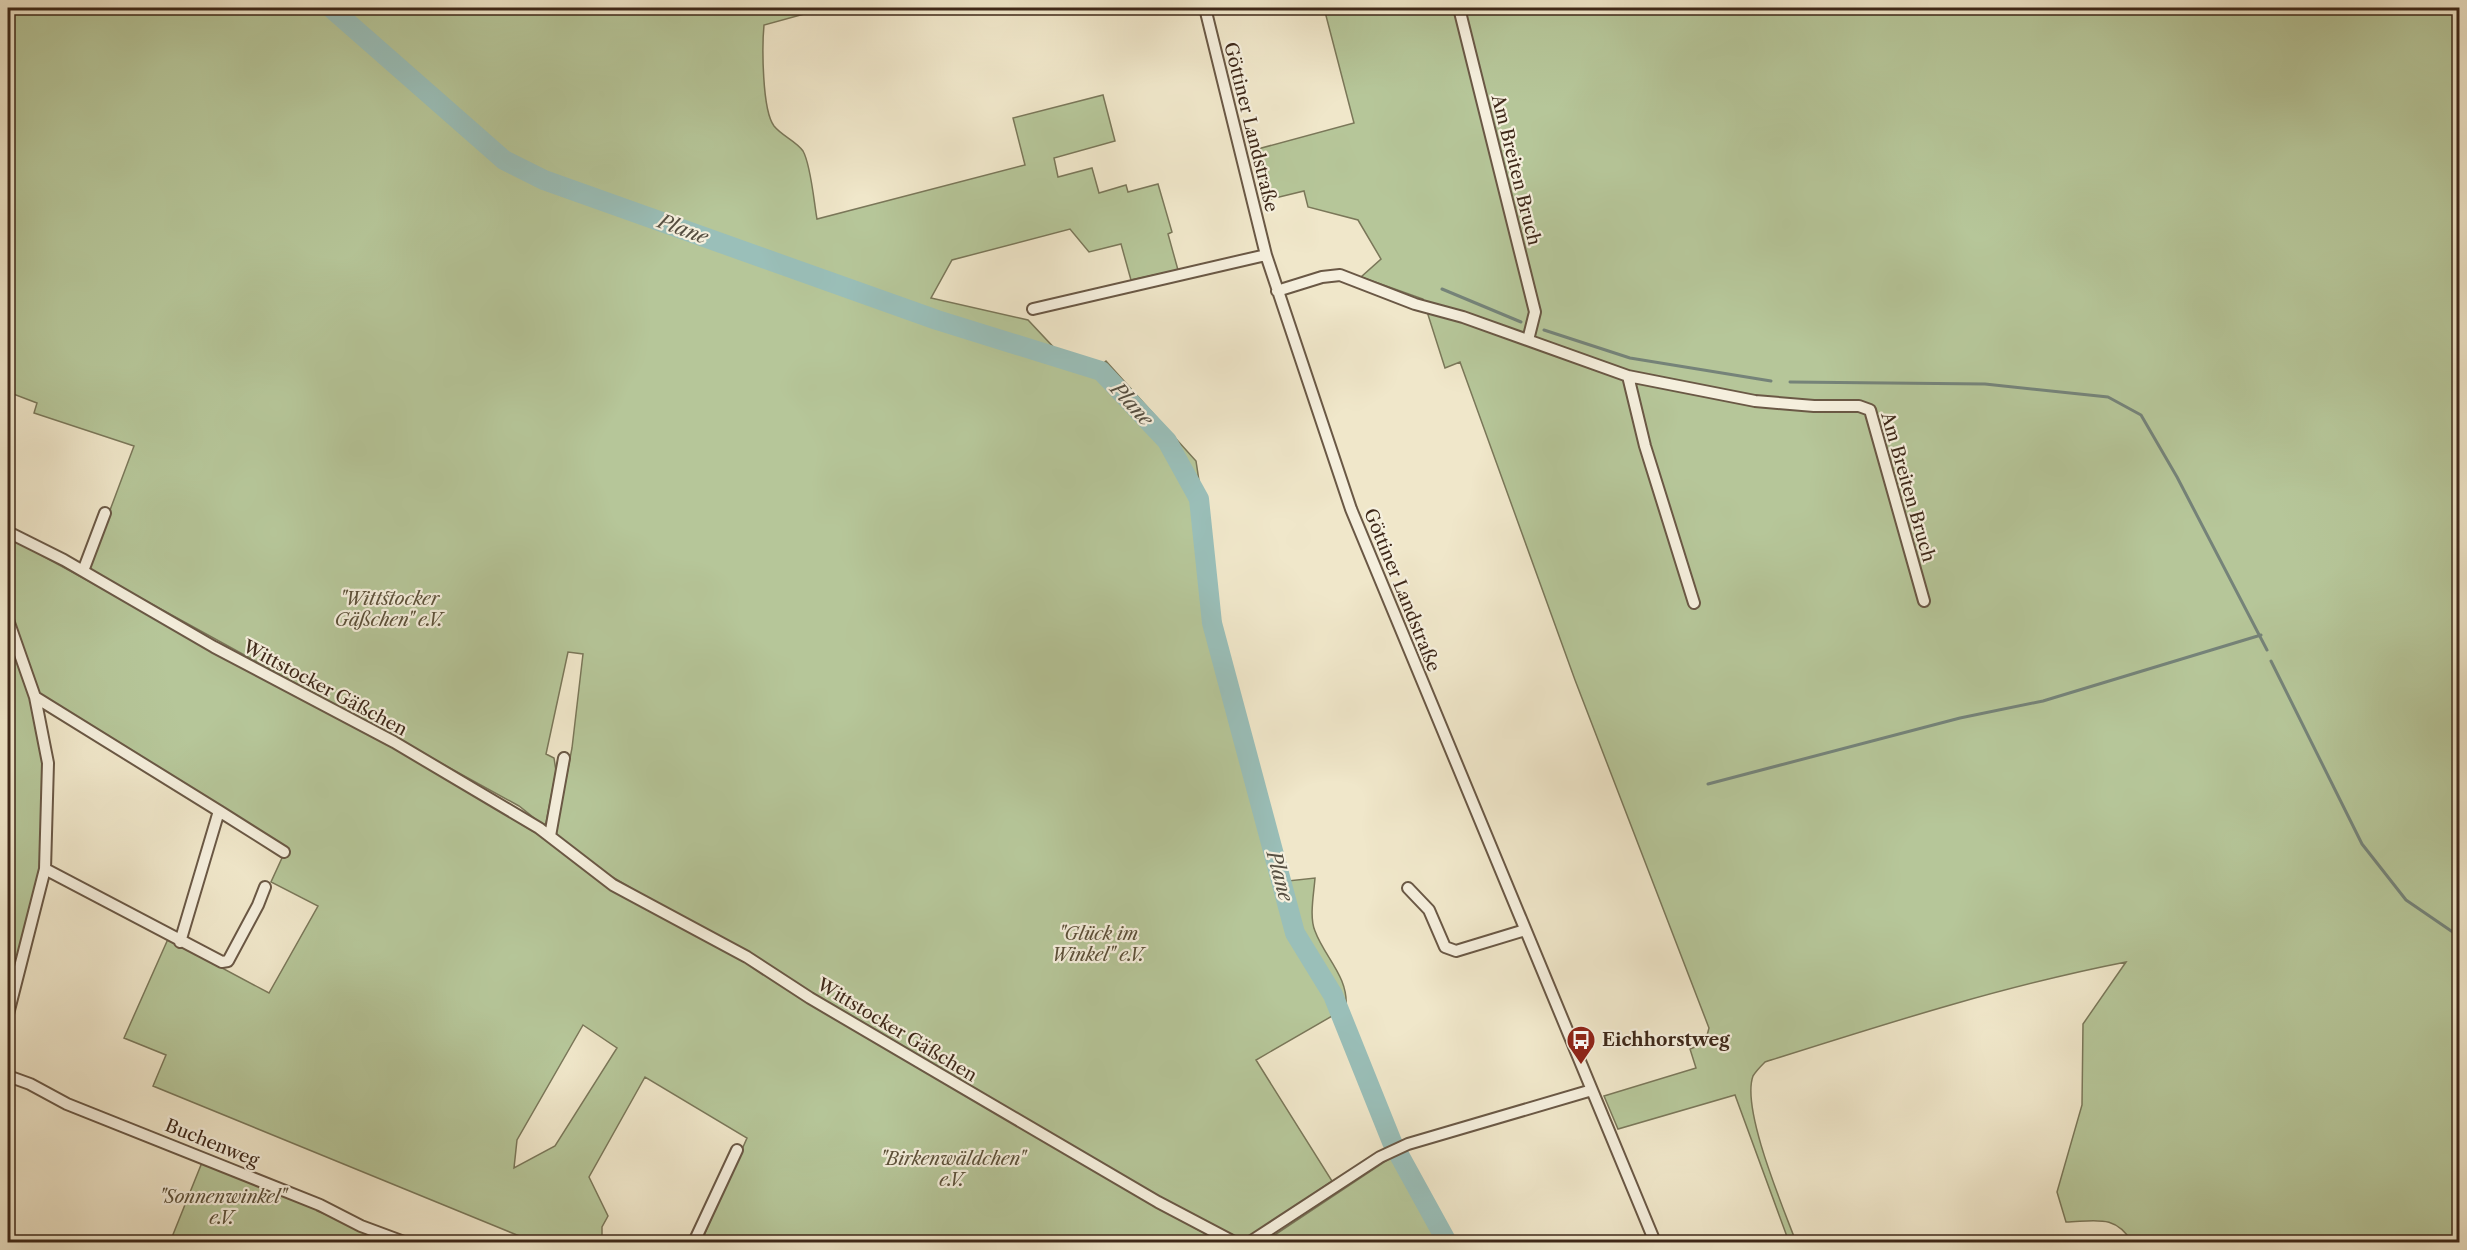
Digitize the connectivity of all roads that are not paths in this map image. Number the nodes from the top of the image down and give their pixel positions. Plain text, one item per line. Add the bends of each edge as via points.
1 (1205, 8) edge
2 (1459, 8) edge
3 (1266, 255) junction
4 (1277, 291) junction
5 (1033, 309) dead end
6 (1528, 340) junction
7 (1628, 376) junction
8 (105, 513) dead end
9 (8, 532) edge
10 (83, 571) junction
11 (1924, 601) dead end
12 (1694, 603) dead end
13 (8, 620) edge
14 (36, 697) junction
15 (564, 758) dead end
16 (219, 811) junction
17 (550, 836) junction
18 (284, 852) dead end
19 (45, 869) junction
20 (265, 887) dead end
21 (1408, 888) dead end
22 (1525, 930) junction
23 (180, 942) junction
24 (8, 1014) edge
25 (8, 1076) edge
26 (1592, 1090) junction
27 (737, 1150) dead end
28 (404, 1242) edge
29 (693, 1242) edge
30 (1234, 1242) edge
31 (1251, 1242) edge
32 (1655, 1242) edge

1 - 3 street, Göttiner Landstraße
2 - 6 street, Am Breiten Bruch via 1535,312
3 - 4 street, Göttiner Landstraße
3 - 5 street
4 - 6 street, Am Breiten Bruch via 1340,275
4 - 22 street, Göttiner Landstraße via 1352,511
6 - 7 street, Am Breiten Bruch
7 - 11 street, Am Breiten Bruch via 1764,402 1859,406 1870,410
7 - 12 street via 1645,446
8 - 10 street
9 - 10 street, Wittstocker Gäßchen
10 - 17 street, Wittstocker Gäßchen via 214,647 393,742
13 - 14 street
14 - 16 street
14 - 19 street via 48,763
15 - 17 street
16 - 18 street
16 - 23 street
17 - 30 street, Wittstocker Gäßchen via 613,885 747,957 1158,1202
19 - 23 street
19 - 24 street
20 - 23 street via 228,961 213,959
21 - 22 street via 1429,910 1445,947 1456,951
22 - 26 street, Göttiner Landstraße
25 - 28 street, Buchenweg via 66,1104
26 - 31 street via 1408,1143 1380,1157
26 - 32 street, Göttiner Landstraße
27 - 29 street

